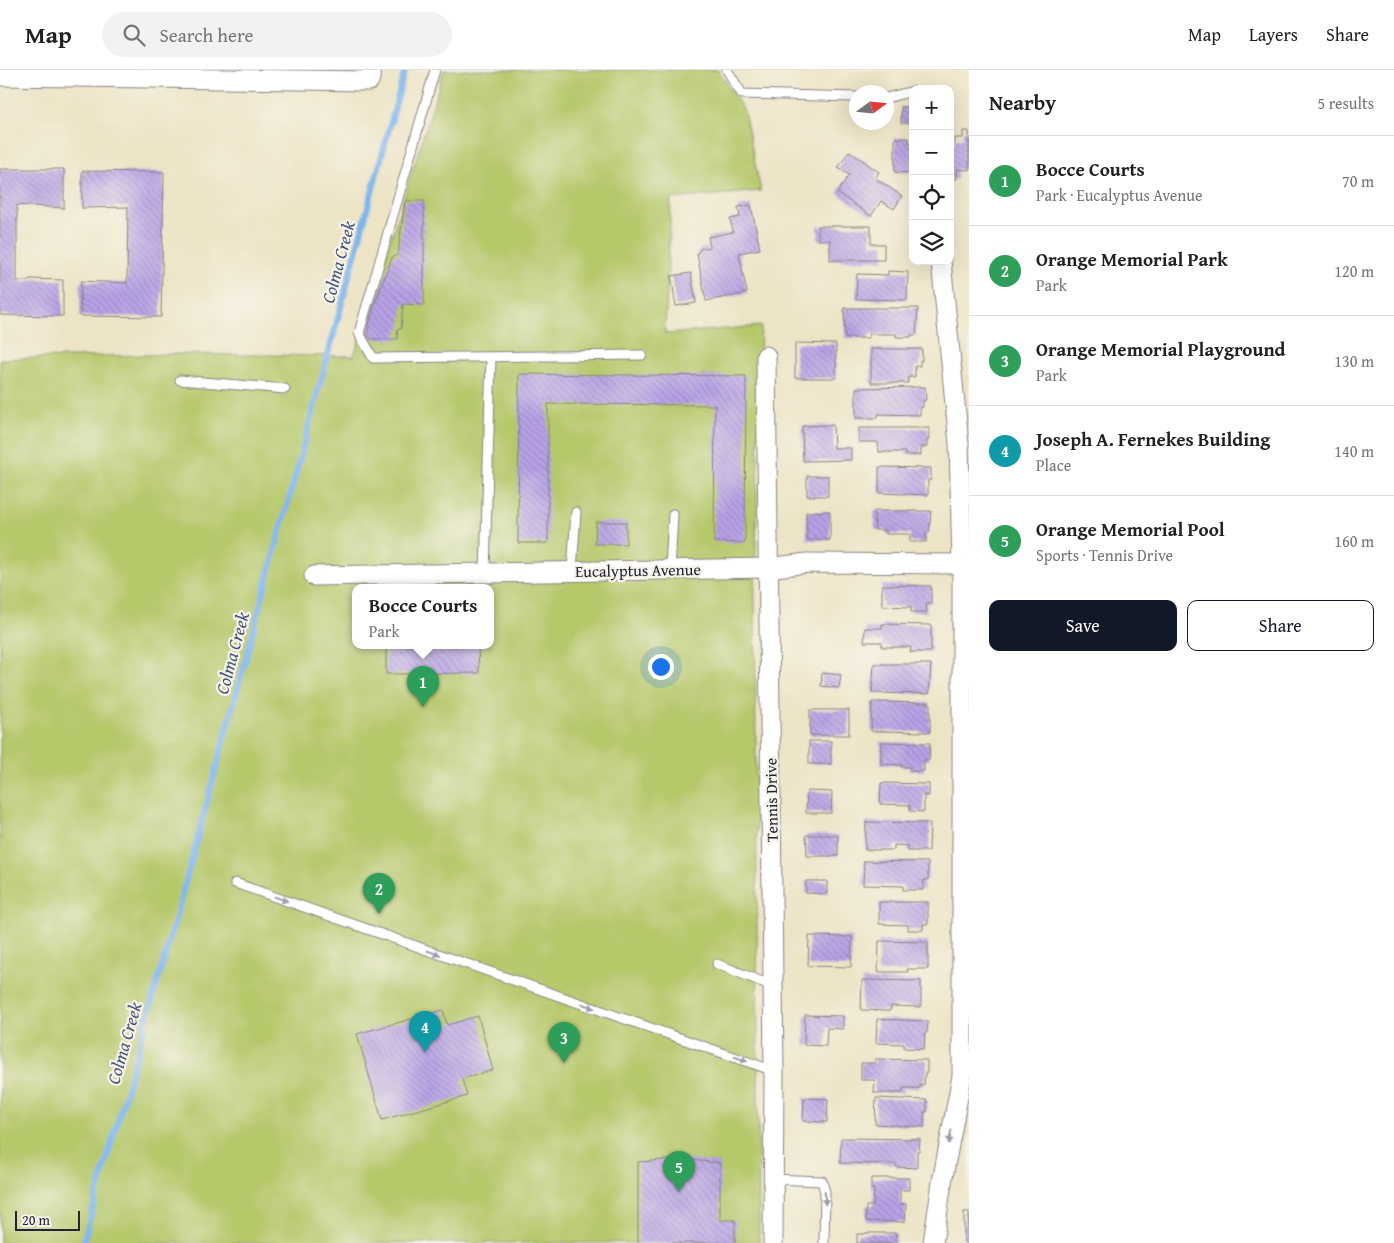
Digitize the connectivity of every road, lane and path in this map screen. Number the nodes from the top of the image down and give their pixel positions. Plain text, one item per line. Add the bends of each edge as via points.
1 (372, 70) edge
2 (435, 70) edge
3 (727, 70) edge
4 (0, 76) edge
5 (909, 92) edge
6 (894, 96) edge
7 (849, 97) edge
8 (941, 265) edge
9 (642, 355) dead end
10 (766, 356) dead end
11 (491, 357) junction
12 (180, 380) dead end
13 (285, 389) dead end
14 (576, 512) dead end
15 (673, 514) dead end
16 (768, 568) junction
17 (670, 570) junction
18 (572, 571) junction
19 (485, 573) junction
20 (314, 576) dead end
21 (964, 576) edge
22 (234, 883) dead end
23 (717, 964) dead end
24 (773, 986) junction
25 (774, 1071) junction
26 (773, 1179) junction
27 (773, 1243) edge
28 (824, 1243) edge
29 (933, 1243) edge

1 - 4 street via 369,81
2 - 11 lane via 359,333 373,358
3 - 7 lane via 742,94
5 - 6 lane
8 - 21 street via 959,444
9 - 11 lane
10 - 16 street, Tennis Drive
11 - 19 lane
12 - 13 lane
14 - 18 lane
15 - 17 lane
16 - 17 street, Eucalyptus Avenue
16 - 21 street, Eucalyptus Avenue via 808,562
16 - 24 street, Tennis Drive
17 - 18 street, Eucalyptus Avenue
18 - 19 street, Eucalyptus Avenue
19 - 20 street, Eucalyptus Avenue
21 -> 29 street via 962,1076
22 -> 25 lane
23 - 24 lane
24 - 25 street, Tennis Drive
25 - 26 street, Tennis Drive
26 - 27 street, Tennis Drive
26 -> 28 lane via 822,1181 825,1192

